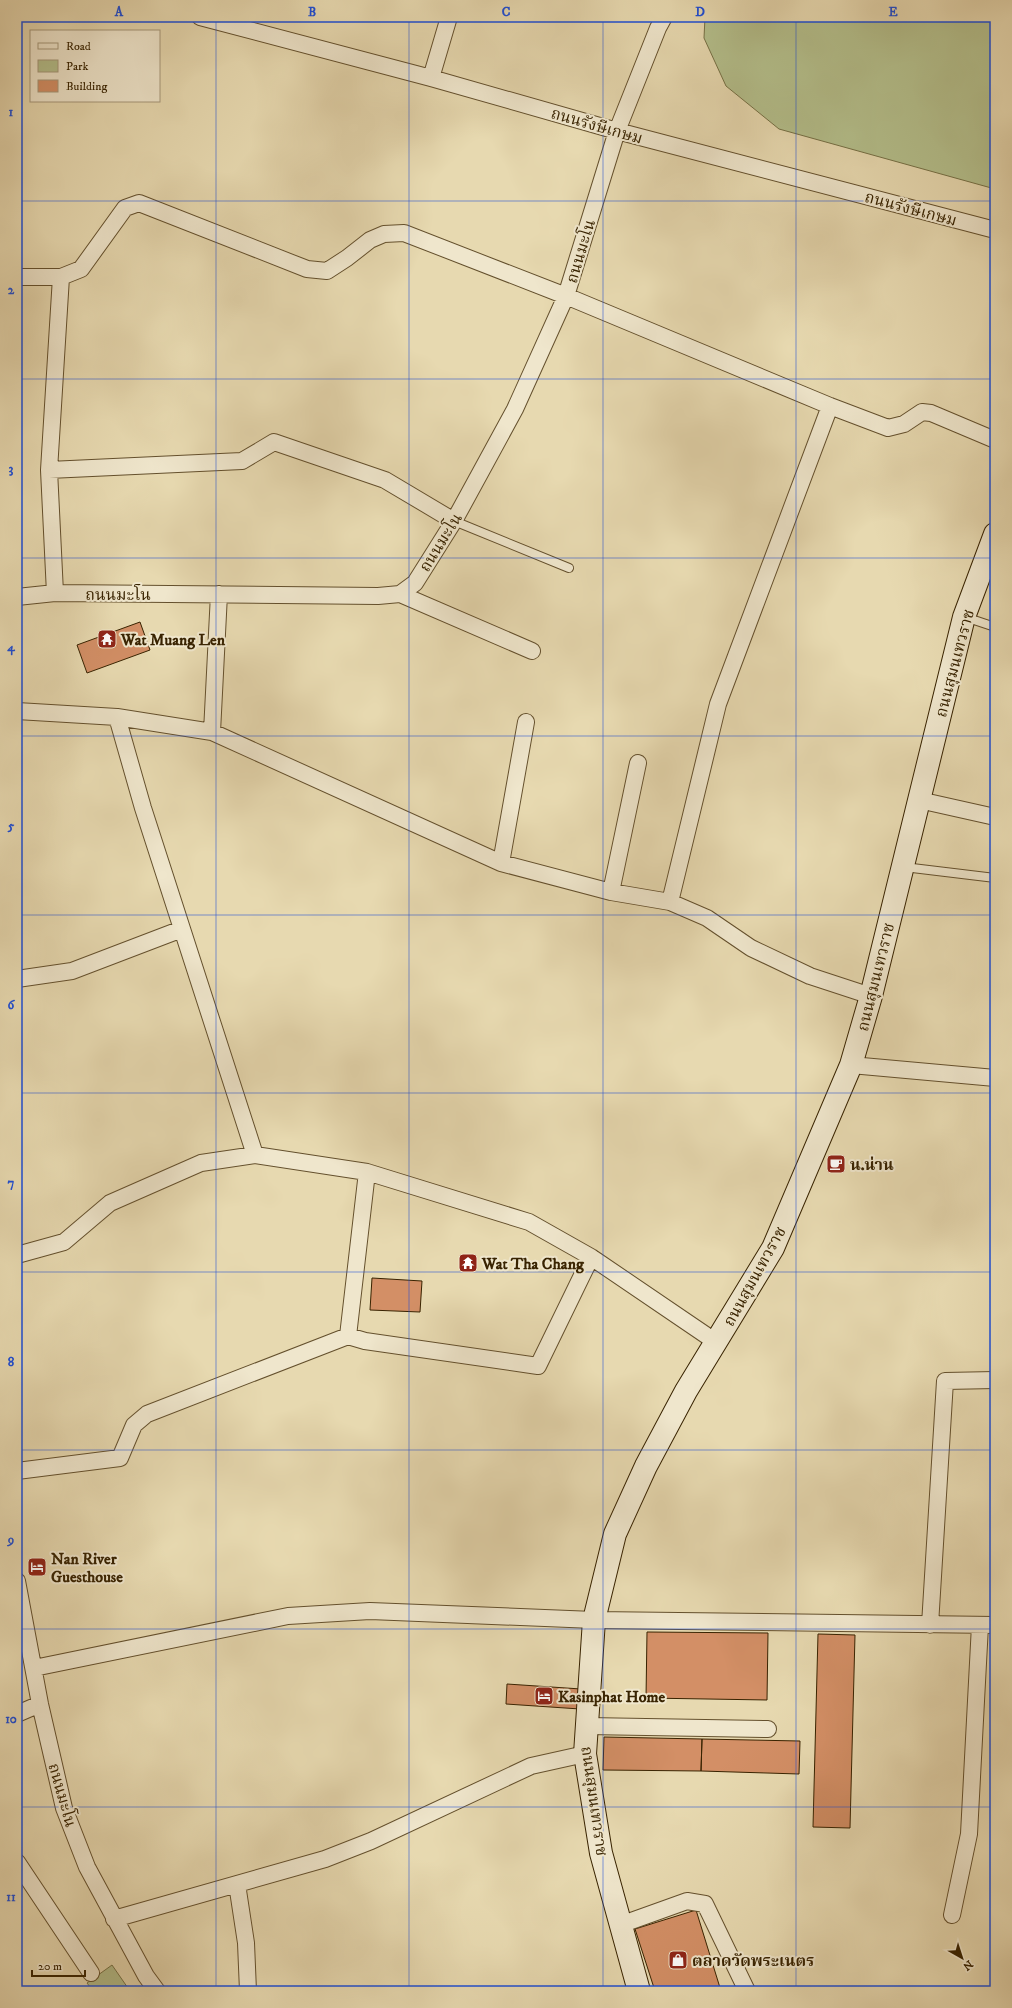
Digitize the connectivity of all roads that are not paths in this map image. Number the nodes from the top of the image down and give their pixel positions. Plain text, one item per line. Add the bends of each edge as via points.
1 (200, 17) edge
2 (449, 17) edge
3 (664, 17) edge
4 (431, 78) junction
5 (617, 131) junction
6 (995, 230) edge
7 (17, 277) edge
8 (61, 277) junction
9 (566, 296) junction
10 (830, 406) junction
11 (995, 440) edge
12 (50, 470) junction
13 (454, 521) junction
14 (995, 534) edge
15 (570, 568) dead end
16 (55, 593) junction
17 (219, 594) junction
18 (400, 594) junction
19 (17, 597) edge
20 (964, 617) junction
21 (995, 627) edge
22 (532, 651) dead end
23 (17, 711) edge
24 (118, 717) junction
25 (526, 722) dead end
26 (212, 732) junction
27 (638, 762) dead end
28 (919, 800) junction
29 (995, 817) edge
30 (501, 863) junction
31 (902, 867) junction
32 (995, 878) edge
33 (611, 892) junction
34 (670, 902) junction
35 (182, 929) junction
36 (17, 979) edge
37 (872, 996) junction
38 (851, 1065) junction
39 (995, 1078) edge
40 (255, 1155) junction
41 (367, 1172) junction
42 (17, 1255) edge
43 (591, 1257) junction
44 (348, 1336) junction
45 (716, 1342) junction
46 (995, 1380) edge
47 (17, 1471) edge
48 (17, 1581) edge
49 (594, 1620) junction
50 (930, 1625) junction
51 (988, 1625) edge
52 (34, 1668) junction
53 (40, 1704) junction
54 (17, 1714) edge
55 (587, 1726) junction
56 (768, 1729) dead end
57 (585, 1754) junction
58 (17, 1862) edge
59 (237, 1884) junction
60 (952, 1915) dead end
61 (114, 1919) junction
62 (620, 1925) junction
63 (91, 1973) dead end
64 (157, 1991) edge
65 (248, 1991) edge
66 (640, 1991) edge
67 (747, 1991) edge

1 - 4 street, ถนนรังษีเกษม
2 - 4 street
3 - 5 street, ถนนมะโน
4 - 5 street, ถนนรังษีเกษม
5 - 6 street, ถนนรังษีเกษม
5 - 9 street, ถนนมะโน
7 - 8 street
8 - 9 street via 81,269 125,208 139,203 307,269 326,271 370,240 384,234 404,234
8 - 12 street
9 - 10 street
9 - 13 street, ถนนมะโน via 515,409
10 - 11 street via 888,428 904,424 922,412
10 - 34 street via 718,704
12 - 13 street via 242,461 274,442 385,480
12 - 16 street
13 - 15 lane
13 - 18 street, ถนนมะโน via 415,583
14 - 20 street, ถนนสุมนเทวราช
16 - 17 street, ถนนมะโน
16 - 19 street, ถนนมะโน
17 - 18 street, ถนนมะโน
17 - 26 street
18 - 22 street
20 - 21 lane
20 - 28 street, ถนนสุมนเทวราช
23 - 24 street
24 - 26 street
24 - 35 street via 143,808
25 - 30 street
26 - 30 street
27 - 33 street
28 - 29 street
28 - 31 street, ถนนสุมนเทวราช
30 - 33 street
31 - 32 lane
31 - 37 street, ถนนสุมนเทวราช
33 - 34 street
34 - 37 street via 707,918 751,948 810,976
35 - 36 street via 72,972
35 - 40 street
37 - 38 street, ถนนสุมนเทวราช
38 - 39 street
38 - 45 street, ถนนสุมนเทวราช via 773,1248
40 - 41 street
40 - 42 street via 201,1163 110,1203 64,1242
41 - 43 street via 529,1222
41 - 44 street
43 - 44 street via 538,1366 365,1341
43 - 45 street
44 - 47 street via 147,1414 134,1425 120,1458
45 - 49 street, ถนนสุมนเทวราช via 686,1391 646,1466 615,1534
46 - 50 street via 945,1381
48 - 52 street, ถนนมะโน
49 - 50 street
49 - 52 street via 370,1611 288,1616
49 - 55 street, ถนนสุมนเทวราช
50 - 51 street
51 - 60 street via 969,1834
52 - 53 street, ถนนมะโน
53 - 54 street
53 - 61 street, ถนนมะโน via 64,1808 87,1867
55 - 56 street
55 - 57 street, ถนนสุมนเทวราช
57 - 59 street via 531,1766 371,1841 325,1859
57 - 62 street, ถนนสุมนเทวราช via 601,1852
58 - 63 street
59 - 61 street
59 - 65 street via 246,1944
61 - 64 street, ถนนมะโน
62 - 66 street, ถนนสุมนเทวราช
62 - 67 street via 687,1901 705,1904

